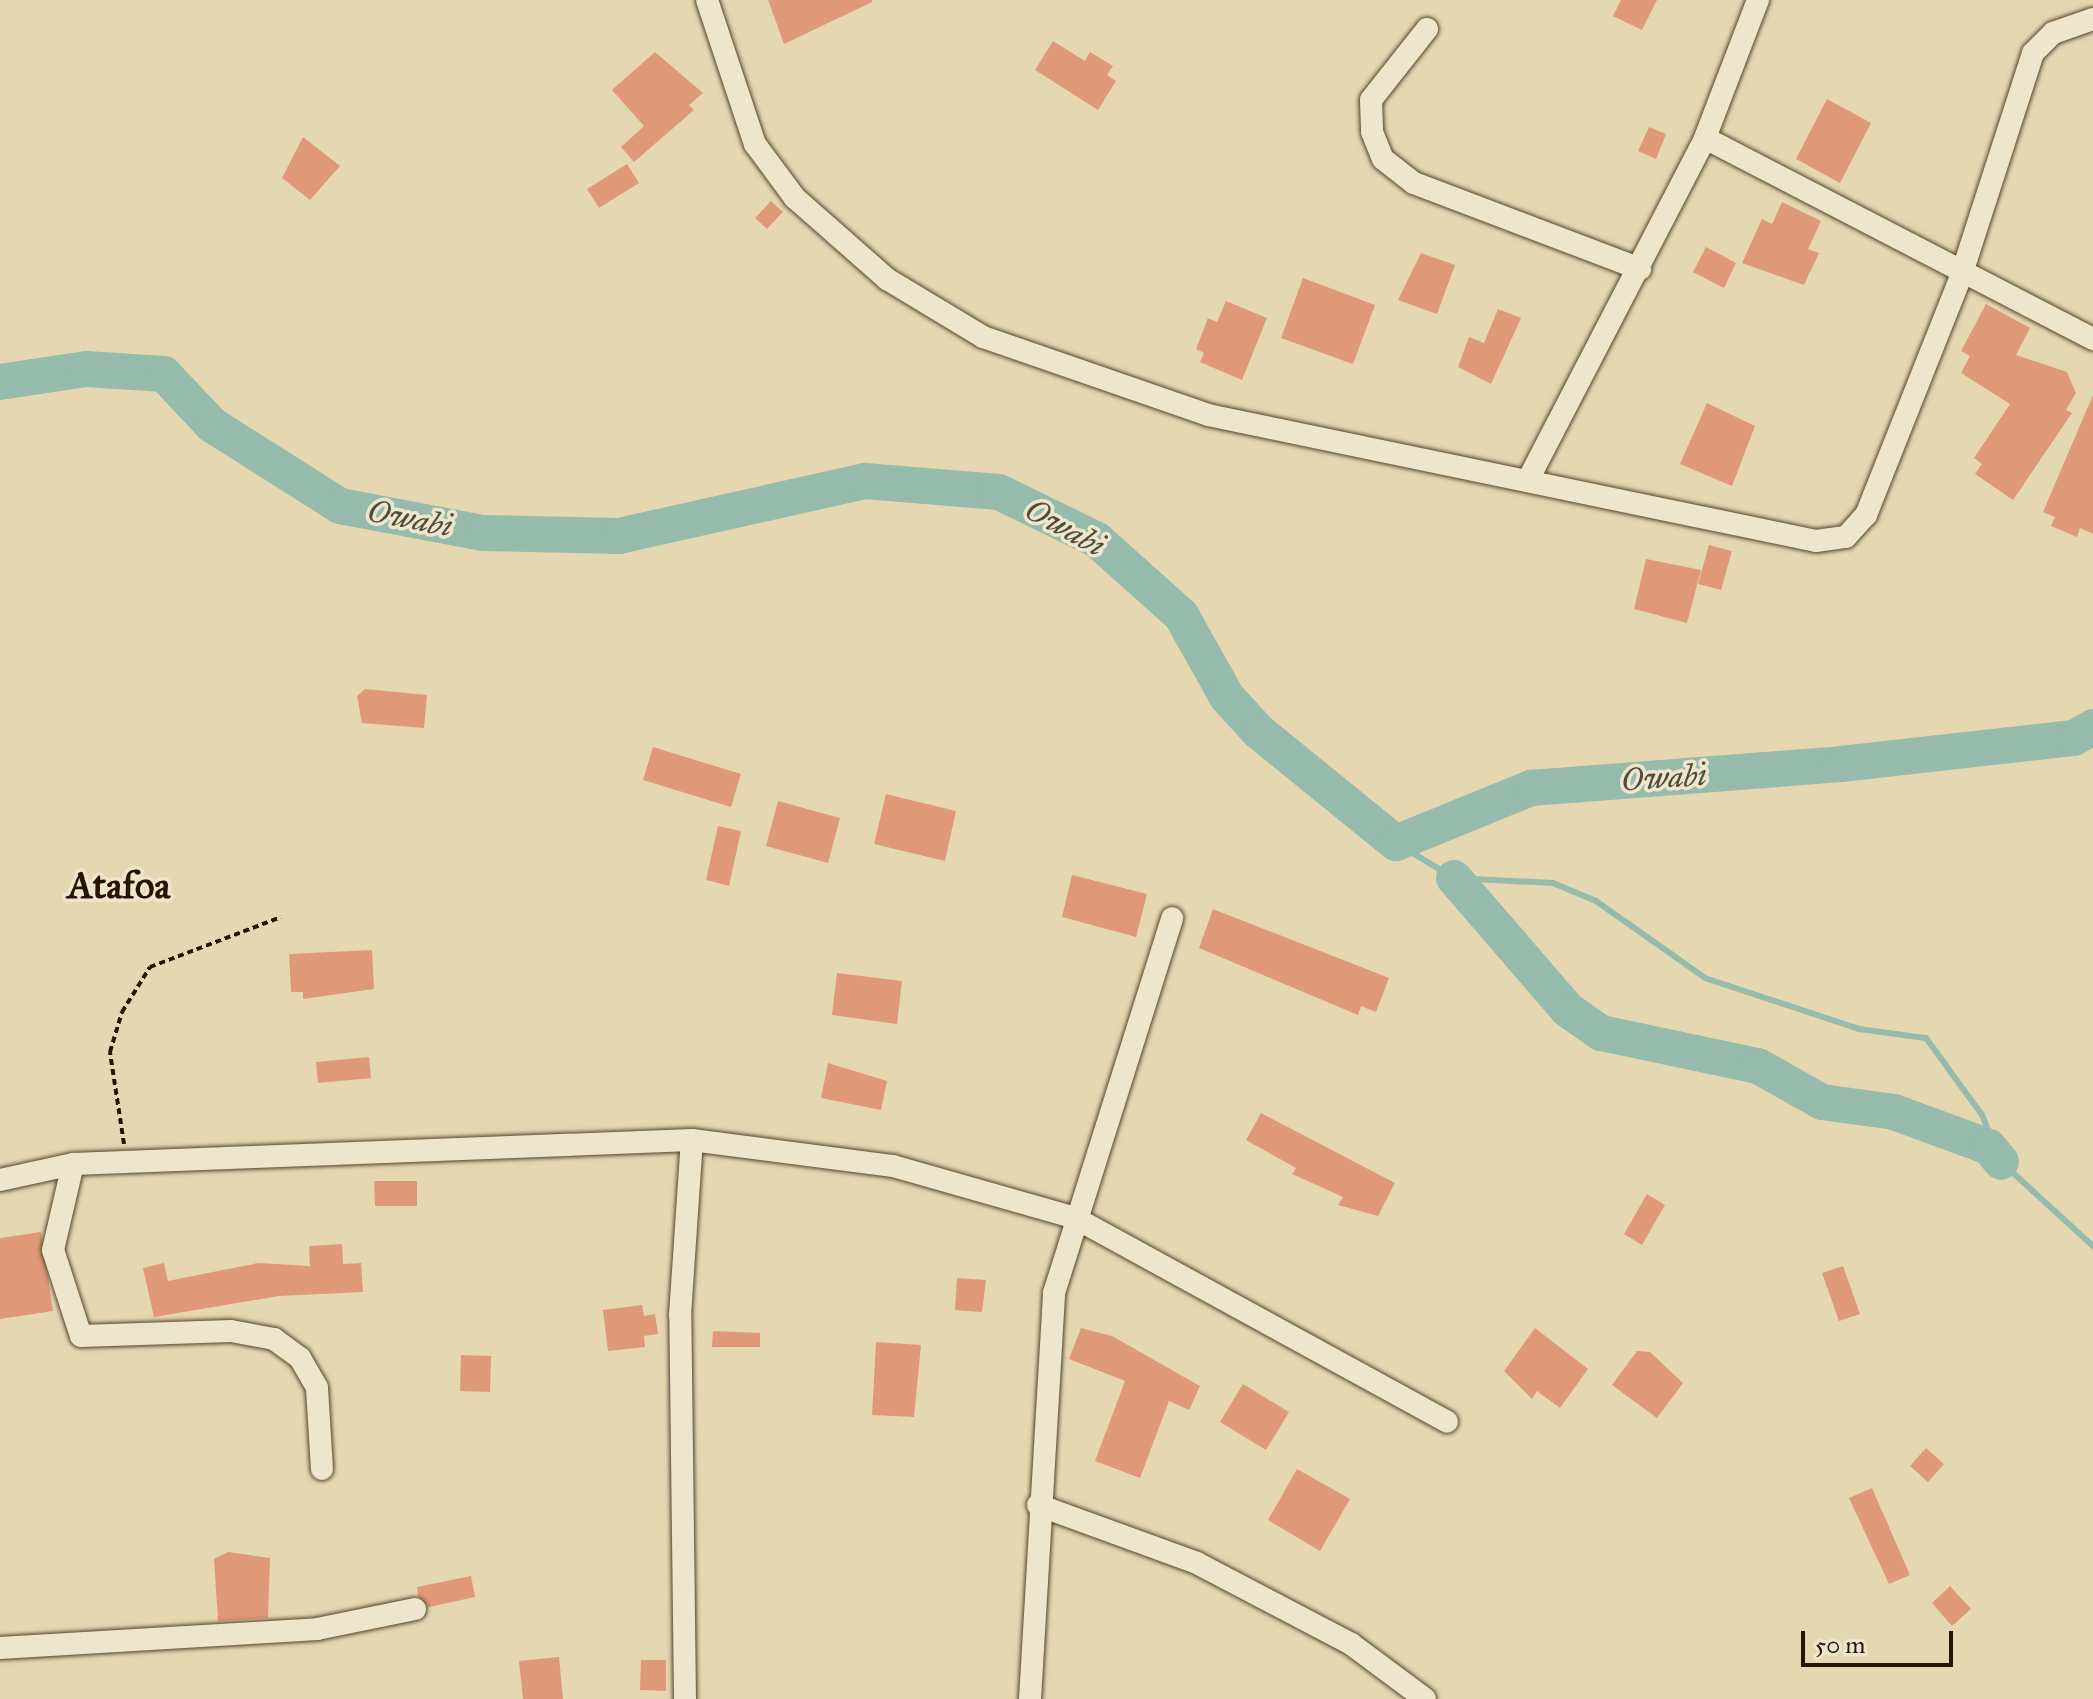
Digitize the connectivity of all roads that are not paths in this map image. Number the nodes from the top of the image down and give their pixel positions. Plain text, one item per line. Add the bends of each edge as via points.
1 (707, 0) edge
2 (1758, 0) edge
3 (2093, 19) edge
4 (1427, 29) dead end
5 (1705, 138) junction
6 (1640, 269) junction
7 (1961, 276) junction
8 (2093, 339) edge
9 (1529, 478) junction
10 (1172, 918) dead end
11 (692, 1140) junction
12 (73, 1164) junction
13 (0, 1180) edge
14 (1075, 1218) junction
15 (1447, 1422) dead end
16 (322, 1469) dead end
17 (1038, 1505) junction
18 (415, 1609) dead end
19 (0, 1648) edge
20 (685, 1699) edge
21 (1030, 1699) edge
22 (1425, 1699) edge

1 - 9 street via 763,155 826,231 943,316 983,337 1208,415
2 - 5 street
3 - 7 street via 2053,33 2033,53
4 - 6 street via 1371,100 1372,132 1383,159 1414,183
5 - 6 street
5 - 7 street
6 - 9 street
7 - 8 street
7 - 9 street via 1866,515 1846,537 1816,541 1554,489
10 - 14 street
11 - 12 street
11 - 14 street via 893,1166
11 - 20 street via 680,1315
12 - 13 street
12 - 16 street via 53,1250 81,1336 231,1331 274,1339 300,1358 317,1388
14 - 15 street
14 - 17 street via 1054,1293
17 - 21 street
17 - 22 street via 1197,1563 1351,1644
18 - 19 street via 317,1629

